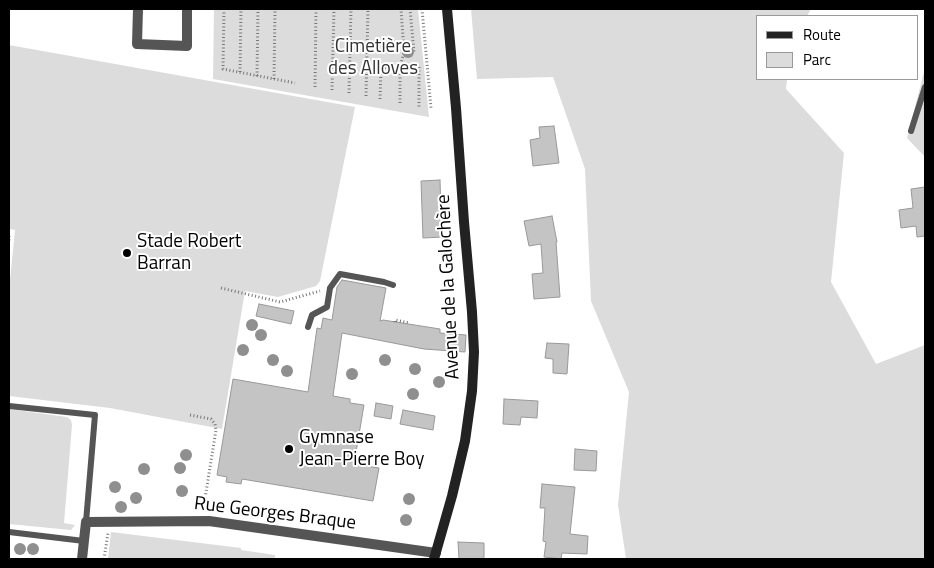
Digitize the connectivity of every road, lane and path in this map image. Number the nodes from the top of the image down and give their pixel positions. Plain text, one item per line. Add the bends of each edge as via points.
1 (138, 9) edge
2 (187, 9) edge
3 (224, 9) edge
4 (241, 9) edge
5 (258, 9) edge
6 (275, 9) edge
7 (316, 9) edge
8 (334, 9) edge
9 (351, 9) edge
10 (368, 9) edge
11 (401, 9) edge
12 (410, 9) edge
13 (422, 9) edge
14 (446, 9) edge
15 (404, 52) junction
16 (400, 67) junction
17 (240, 72) junction
18 (257, 76) junction
19 (274, 79) junction
20 (295, 83) dead end
21 (315, 87) dead end
22 (925, 87) edge
23 (332, 90) dead end
24 (349, 93) dead end
25 (366, 96) dead end
26 (380, 99) dead end
27 (400, 103) dead end
28 (419, 107) dead end
29 (431, 108) dead end
30 (911, 131) dead end
31 (9, 236) edge
32 (9, 242) edge
33 (393, 286) dead end
34 (220, 288) dead end
35 (330, 288) junction
36 (395, 322) dead end
37 (410, 323) dead end
38 (308, 328) dead end
39 (9, 406) edge
40 (190, 415) dead end
41 (201, 521) junction
42 (86, 522) junction
43 (109, 522) junction
44 (9, 532) edge
45 (84, 541) junction
46 (435, 556) edge
47 (82, 559) edge
48 (104, 559) edge

1 - 2 street via 137,44 187,46
3 - 17 path via 223,69
4 - 17 path
5 - 18 path
6 - 19 path
7 - 21 path
8 - 23 path
9 - 24 path
10 - 25 path
11 - 15 path
12 - 15 path via 414,52
13 - 29 path
14 - 46 main road, Avenue de la Galochère via 474,352 465,441
15 - 16 path
16 - 26 path via 381,68
16 - 27 path
16 - 28 path via 419,66
17 - 18 path
18 - 19 path
19 - 20 path
22 - 30 lane
31 - 32 path
33 - 35 lane via 340,274
34 - 35 path via 280,302
35 - 38 lane via 327,307 312,315
36 - 37 path
39 - 42 lane via 94,415
40 - 41 path via 210,419 216,430
41 - 43 street, Rue Georges Braque
41 - 46 street, Rue Georges Braque
42 - 43 street, Rue Georges Braque
42 - 45 street
43 - 48 path
44 - 45 lane
45 - 47 street

